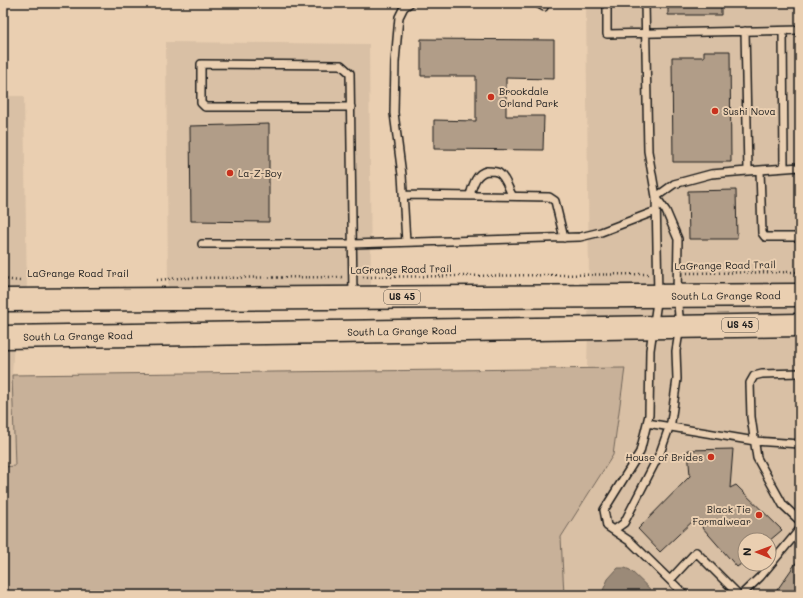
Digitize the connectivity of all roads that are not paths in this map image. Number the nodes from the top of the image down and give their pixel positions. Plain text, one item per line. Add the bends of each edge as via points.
1 (410, 3) edge
2 (607, 3) edge
3 (644, 3) edge
4 (800, 30) edge
5 (745, 31) junction
6 (783, 31) junction
7 (645, 33) junction
8 (351, 106) junction
9 (784, 167) junction
10 (800, 167) edge
11 (748, 170) junction
12 (760, 170) junction
13 (403, 195) junction
14 (470, 195) junction
15 (512, 195) junction
16 (656, 197) junction
17 (656, 211) junction
18 (800, 237) edge
19 (564, 238) junction
20 (406, 242) junction
21 (202, 244) dead end
22 (352, 244) junction
23 (353, 287) junction
24 (664, 288) junction
25 (800, 295) edge
26 (3, 300) edge
27 (800, 325) edge
28 (653, 326) junction
29 (680, 326) junction
30 (3, 337) edge
31 (800, 373) edge
32 (647, 423) junction
33 (669, 427) junction
34 (755, 441) junction
35 (800, 444) edge
36 (800, 521) edge
37 (800, 529) edge
38 (614, 530) junction
39 (670, 580) junction
40 (685, 595) edge
41 (740, 595) edge

1 - 13 lane via 404,7 399,17 395,62 394,113
2 - 7 lane via 607,34
3 - 7 lane
4 - 6 lane
5 - 6 lane
5 - 7 lane
5 - 11 lane
6 - 9 lane
7 - 16 lane via 648,151
8 - 8 lane via 350,73 341,65 201,64 201,103 205,107
8 - 22 lane
9 - 10 lane
9 - 12 lane
11 - 12 lane
11 - 16 lane via 711,174 674,184
12 - 18 lane via 762,234 764,237
13 - 14 lane
13 - 20 lane
14 - 15 lane
14 - 15 lane via 478,176 492,171 504,178
15 - 19 lane via 549,196 555,201
16 - 17 lane
16 - 24 lane via 666,210 678,240 677,274
17 - 19 lane via 590,235
17 - 24 lane
19 - 20 lane
20 - 22 lane
21 - 22 lane
22 - 23 lane
23 - 24 highway, South La Grange Road / US 45
23 - 26 highway, South La Grange Road / US 45
24 - 25 highway, South La Grange Road / US 45
24 - 28 lane
24 - 29 lane
27 - 29 highway, South La Grange Road / US 45
28 - 29 highway, South La Grange Road / US 45
28 - 30 highway, South La Grange Road / US 45
28 - 32 lane
29 - 33 lane via 676,351 677,379
31 - 34 lane via 754,376 750,383
32 - 33 lane
32 - 38 lane via 640,452 604,510 607,526
33 - 34 lane
33 - 38 lane via 660,453 640,494 624,523
34 - 35 lane
34 - 36 lane via 757,458 779,498
37 - 41 lane via 760,577
38 - 39 lane via 631,542
39 - 40 lane
39 - 41 lane via 696,552

